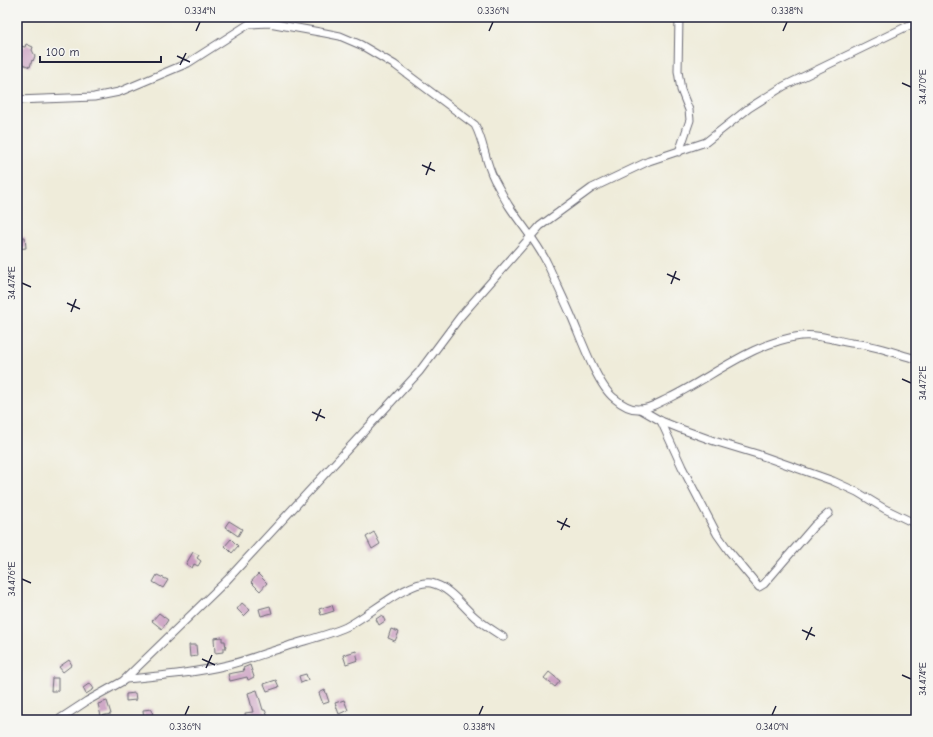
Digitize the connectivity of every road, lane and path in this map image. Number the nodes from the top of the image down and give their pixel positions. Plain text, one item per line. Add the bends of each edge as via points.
1 (679, 17) edge
2 (916, 22) edge
3 (17, 100) edge
4 (679, 152) junction
5 (531, 237) junction
6 (916, 359) edge
7 (640, 409) junction
8 (661, 421) junction
9 (829, 513) dead end
10 (916, 524) edge
11 (504, 636) dead end
12 (126, 679) junction
13 (58, 720) edge

1 - 4 street via 679,76 690,120
2 - 4 street via 784,86 749,108 712,139
3 - 5 street via 94,97 119,92 188,63 248,24 257,22 340,36 395,64 449,107 473,122 493,177 508,205
4 - 5 street via 649,161 592,188 540,226
5 - 7 street via 547,263 603,385 612,397 622,404
5 - 12 street via 460,317 419,372 227,580
6 - 7 street via 870,345 825,337 800,336 761,348 683,391
7 - 8 street
8 - 9 street via 717,534 759,587
8 - 10 street via 832,481
11 - 12 street via 475,617 438,585 425,583 400,592 344,628 251,658 185,672
12 - 13 street

